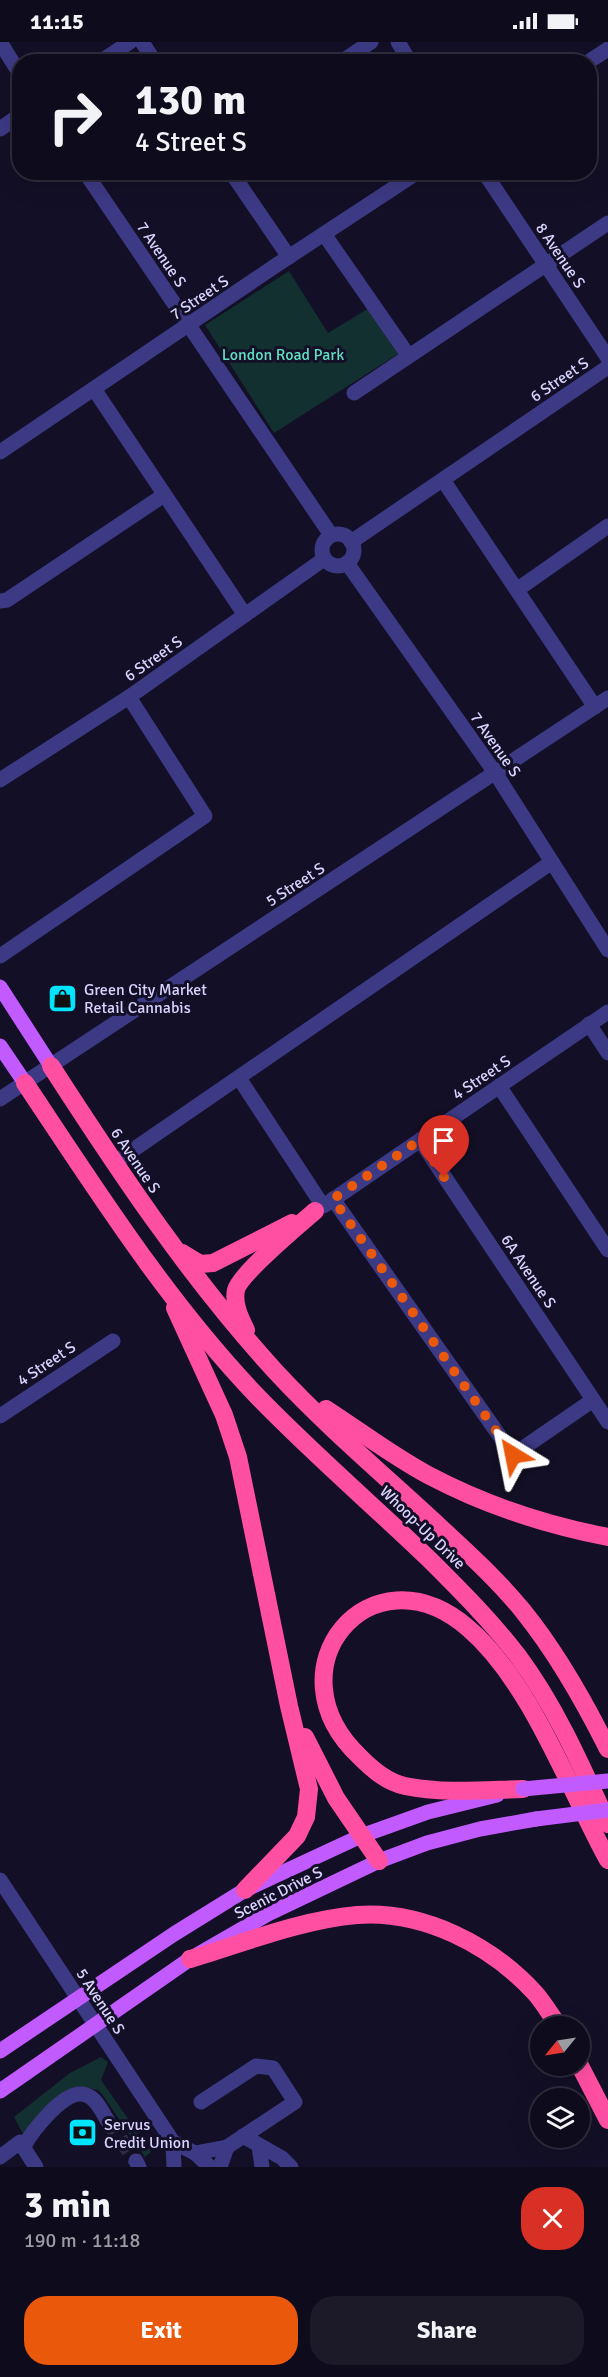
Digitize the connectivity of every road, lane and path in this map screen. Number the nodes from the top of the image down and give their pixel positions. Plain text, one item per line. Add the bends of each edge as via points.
1 (0, 42) edge
2 (130, 42) edge
3 (371, 42) edge
4 (112, 54) edge
5 (353, 54) edge
6 (12, 61) edge
7 (90, 180) edge
8 (236, 180) edge
9 (406, 180) edge
10 (489, 180) edge
11 (608, 223) edge
12 (324, 234) junction
13 (289, 257) junction
14 (547, 265) junction
15 (189, 326) junction
16 (408, 355) junction
17 (608, 358) edge
18 (608, 367) edge
19 (94, 389) junction
20 (354, 393) dead end
21 (0, 453) edge
22 (443, 480) junction
23 (164, 495) junction
24 (608, 526) edge
25 (331, 536) junction
26 (351, 542) junction
27 (324, 559) junction
28 (347, 563) junction
29 (518, 589) junction
30 (0, 601) edge
31 (244, 615) junction
32 (129, 697) junction
33 (602, 702) edge
34 (496, 774) junction
35 (0, 780) edge
36 (552, 862) junction
37 (608, 950) edge
38 (0, 956) edge
39 (0, 987) edge
40 (608, 1012) edge
41 (589, 1024) junction
42 (0, 1046) edge
43 (608, 1053) edge
44 (51, 1066) junction
45 (239, 1078) junction
46 (24, 1083) junction
47 (499, 1086) junction
48 (0, 1099) edge
49 (420, 1140) junction
50 (114, 1163) junction
51 (324, 1205) junction
52 (171, 1244) junction
53 (608, 1251) edge
54 (168, 1290) junction
55 (113, 1341) dead end
56 (253, 1345) junction
57 (288, 1384) junction
58 (593, 1400) junction
59 (0, 1416) edge
60 (608, 1422) edge
61 (608, 1537) edge
62 (290, 1706) junction
63 (608, 1749) edge
64 (608, 1781) edge
65 (523, 1789) junction
66 (608, 1810) edge
67 (608, 1824) edge
68 (361, 1836) junction
69 (608, 1860) edge
70 (380, 1861) junction
71 (0, 1880) edge
72 (245, 1890) junction
73 (190, 1959) junction
74 (79, 2000) junction
75 (552, 2016) edge
76 (96, 2026) junction
77 (0, 2051) edge
78 (585, 2076) edge
79 (0, 2091) edge
80 (201, 2102) dead end
81 (107, 2120) tunnel mouth
82 (608, 2120) edge
83 (243, 2136) junction
84 (173, 2142) junction
85 (259, 2146) junction
86 (227, 2147) junction
87 (23, 2148) junction
88 (195, 2153) junction
89 (0, 2157) edge
90 (36, 2167) edge
91 (174, 2167) edge
92 (210, 2167) edge
93 (220, 2167) edge
94 (262, 2167) edge
95 (291, 2167) edge

1 - 6 street
2 - 4 street
3 - 5 street
7 - 15 street, 7 Avenue S
8 - 13 street
9 - 12 street, 7 Street S
10 - 14 street, 8 Avenue S
11 - 14 street
12 - 13 street, 7 Street S
12 - 16 street
13 - 15 street, 7 Street S
14 - 16 street
14 - 17 street, 8 Avenue S
15 - 19 street, 7 Street S
15 - 25 street, 7 Avenue S
16 - 20 street
18 - 22 street, 6 Street S
19 - 21 street, 7 Street S
19 - 23 street
22 - 26 street, 6 Street S
22 - 29 street
23 - 30 street
23 - 31 street
24 - 29 street
25 - 26 street via 341,534
25 - 27 street via 323,543
26 - 28 street via 353,555
27 - 28 street via 332,566
27 - 31 street, 6 Street S
28 - 34 street, 7 Avenue S
29 - 33 street
31 - 32 street, 6 Street S
32 - 35 street, 6 Street S
32 - 38 street via 205,816
33 - 34 street, 5 Street S
34 - 36 street, 7 Avenue S
34 - 44 street, 5 Street S
36 - 37 street, 7 Avenue S
36 - 45 street
39 - 44 main road, 6 Avenue S
40 - 41 street, 4 Street S
41 - 43 street
41 - 47 street, 4 Street S
42 - 46 main road
44 - 46 street, 5 Street S
44 - 50 highway, 6 Avenue S
45 - 50 street
45 - 51 street
46 - 48 street, 5 Street S
46 - 54 highway via 137,1251
47 - 49 street, 4 Street S
47 - 53 street
49 - 51 street, 4 Street S
49 - 58 street, 6A Avenue S
50 - 52 highway, 6 Avenue S
51 - 52 highway via 213,1263 200,1264
51 - 56 highway via 256,1263 236,1290 237,1310
51 - 58 street via 513,1455
52 - 56 highway, 6 Avenue S via 213,1301
54 - 62 highway via 224,1415 238,1457
54 - 67 highway, Whoop-Up Drive via 257,1396 456,1586 512,1648 543,1693
55 - 59 street, 4 Street S
56 - 57 highway, Whoop-Up Drive
57 - 61 highway via 429,1476 516,1514
57 - 63 highway, Whoop-Up Drive via 490,1574 523,1611 558,1659
58 - 60 street, 6A Avenue S
62 - 68 highway via 336,1798
62 - 72 highway via 309,1789 306,1817 297,1836
64 - 65 main road, Scenic Drive S, bridge
65 - 68 main road, Scenic Drive S via 428,1812
65 - 69 highway via 447,1791 404,1785 376,1773 350,1748 325,1699 323,1673 330,1644 345,1625 362,1611 402,1601 446,1610 469,1629 515,1682
66 - 70 main road, Scenic Drive S, bridge via 480,1829
68 - 70 highway
68 - 72 main road, Scenic Drive S
70 - 73 main road, Scenic Drive S via 268,1914
71 - 74 street, 5 Avenue S
72 - 74 main road, Scenic Drive S
73 - 75 highway via 311,1922 359,1915 406,1919 475,1943 536,1993
73 - 76 main road, Scenic Drive S
74 - 76 street, 5 Avenue S
74 - 77 main road, Scenic Drive S
76 - 79 main road, Scenic Drive S
76 - 84 street, 5 Avenue S
78 - 82 highway
80 - 83 street via 256,2066 273,2068 295,2102
81 - 87 street via 88,2095 73,2096 38,2124
83 - 85 street
83 - 86 street
84 - 88 street
84 - 91 street
85 - 94 street
85 - 95 street
86 - 88 street
86 - 93 street
87 - 89 street via 20,2142
87 - 90 street
88 - 92 street

